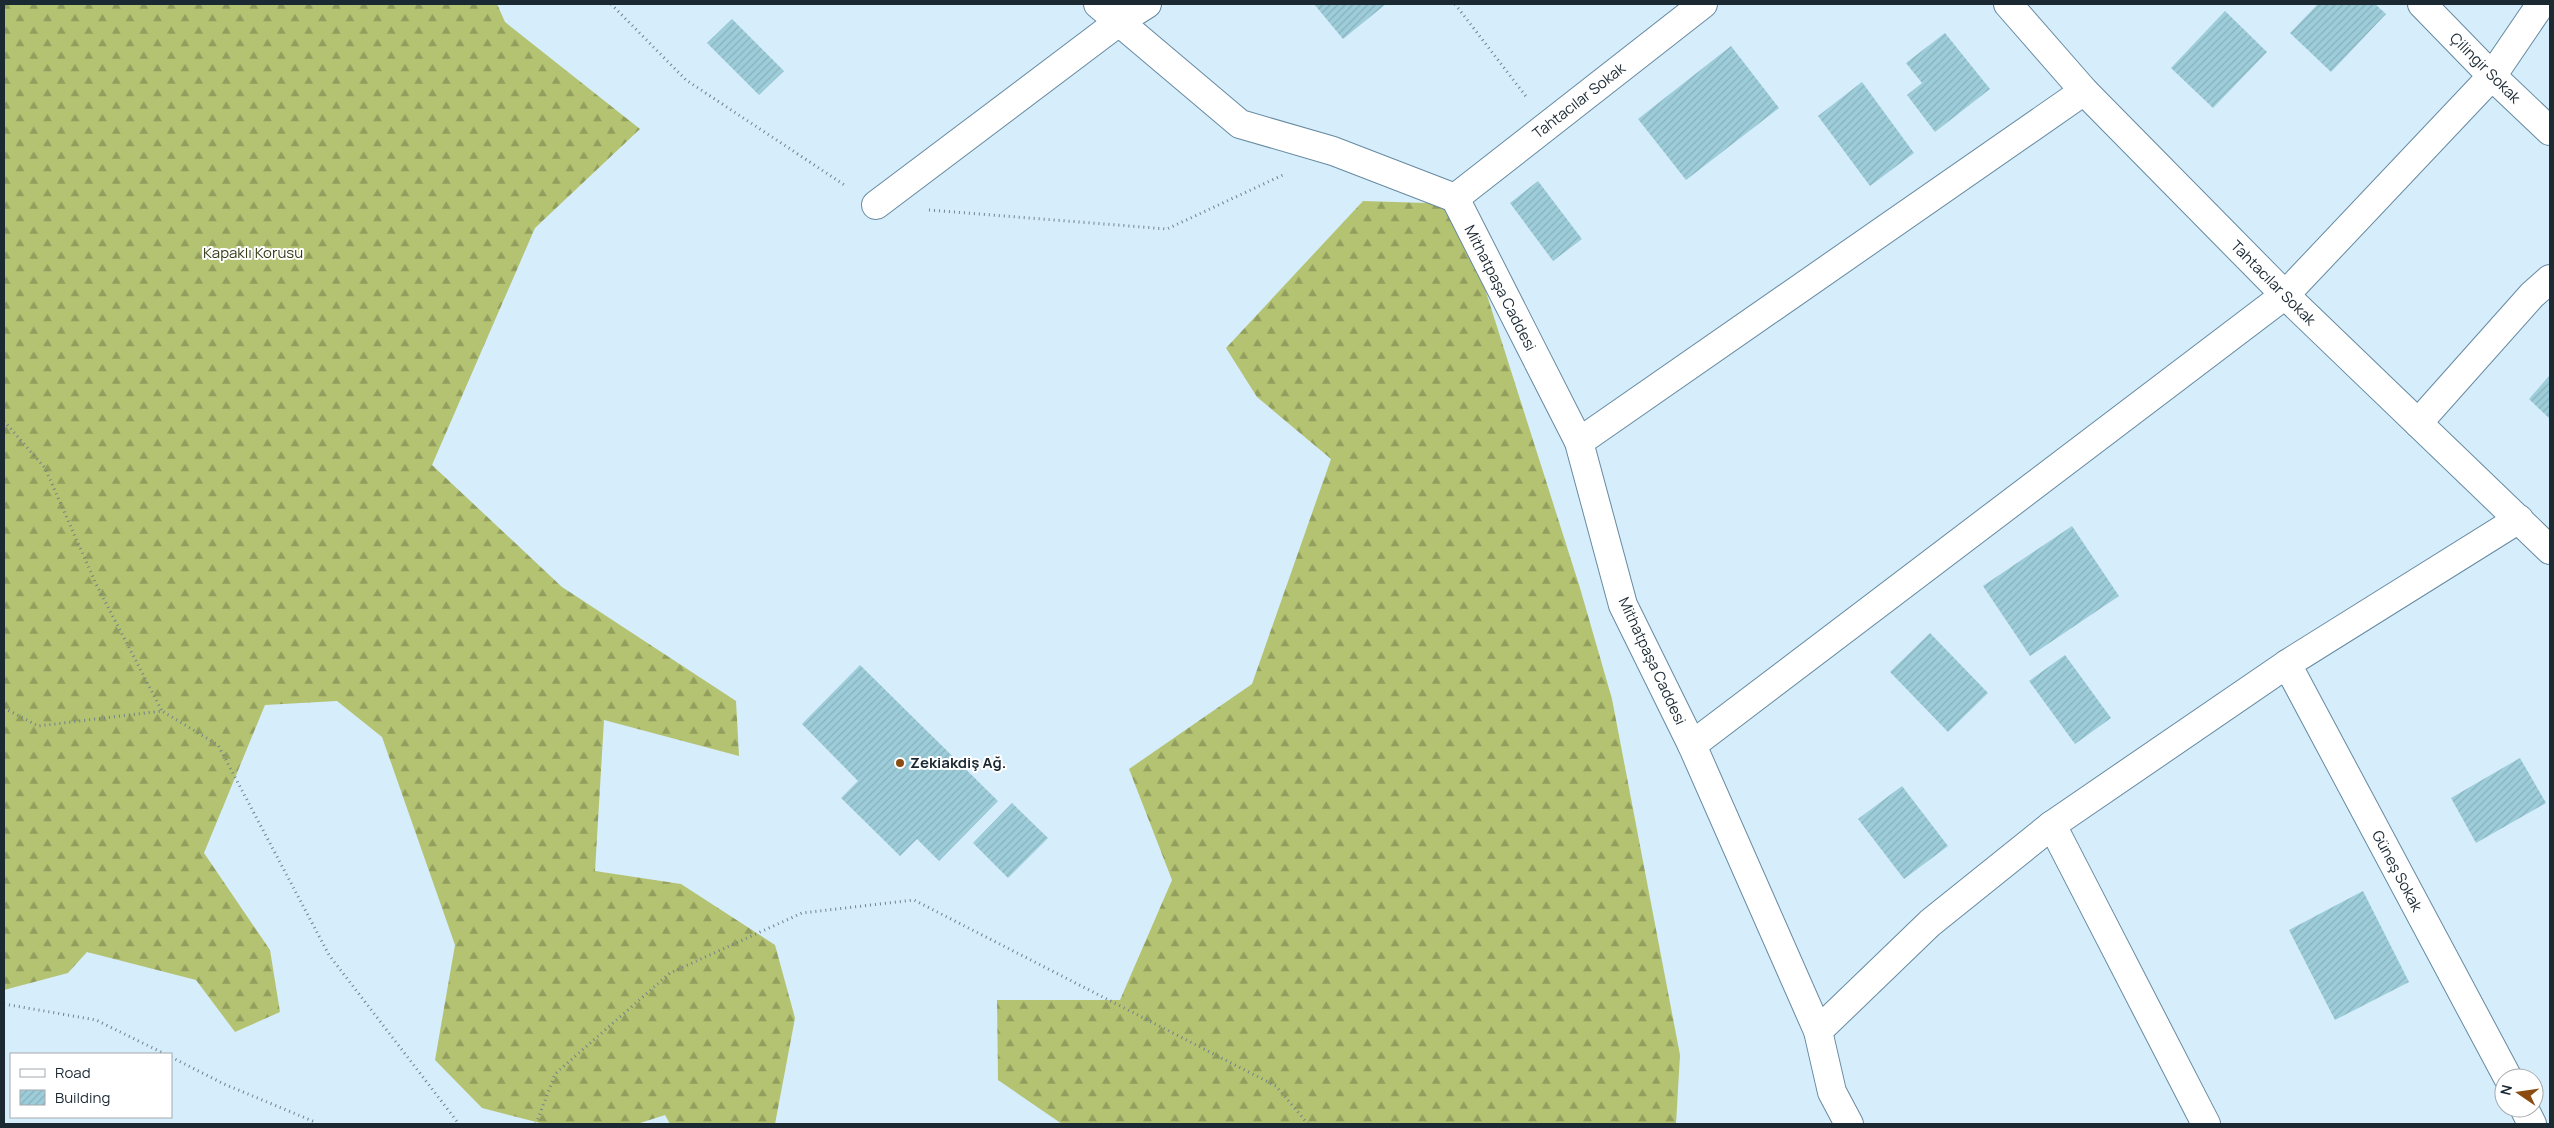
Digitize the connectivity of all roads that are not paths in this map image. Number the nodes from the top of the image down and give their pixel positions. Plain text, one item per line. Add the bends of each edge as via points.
1 (1098, 4) edge
2 (1147, 4) edge
3 (1703, 4) edge
4 (2008, 4) edge
5 (2422, 4) edge
6 (2541, 4) edge
7 (1120, 21) junction
8 (2492, 76) junction
9 (2084, 91) junction
10 (2550, 131) edge
11 (1455, 198) junction
12 (876, 205) dead end
13 (2550, 279) edge
14 (2285, 295) junction
15 (2418, 423) junction
16 (1579, 442) junction
17 (2518, 519) junction
18 (2550, 550) edge
19 (2287, 664) junction
20 (1692, 745) junction
21 (2052, 824) junction
22 (1818, 1031) junction
23 (2503, 1068) edge
24 (1849, 1124) edge
25 (2206, 1124) edge

1 - 7 street
2 - 7 street
3 - 11 street, Tahtacılar Sokak
4 - 9 street, Tahtacılar Sokak
5 - 8 street, Çilingir Sokak
6 - 8 street
7 - 11 street via 1240,124 1333,151
7 - 12 street
8 - 10 street, Çilingir Sokak
8 - 14 street
9 - 14 street, Tahtacılar Sokak
9 - 16 street
11 - 16 street, Mithatpaşa Caddesi
13 - 15 street
14 - 15 street, Tahtacılar Sokak
14 - 20 street
15 - 17 street, Tahtacılar Sokak
16 - 20 street, Mithatpaşa Caddesi via 1623,605
17 - 18 street, Tahtacılar Sokak
17 - 19 street
19 - 21 street
19 - 23 street, Güneş Sokak
20 - 22 street, Mithatpaşa Caddesi
21 - 22 street via 1930,924
21 - 25 street
22 - 24 street, Mithatpaşa Caddesi via 1832,1092

